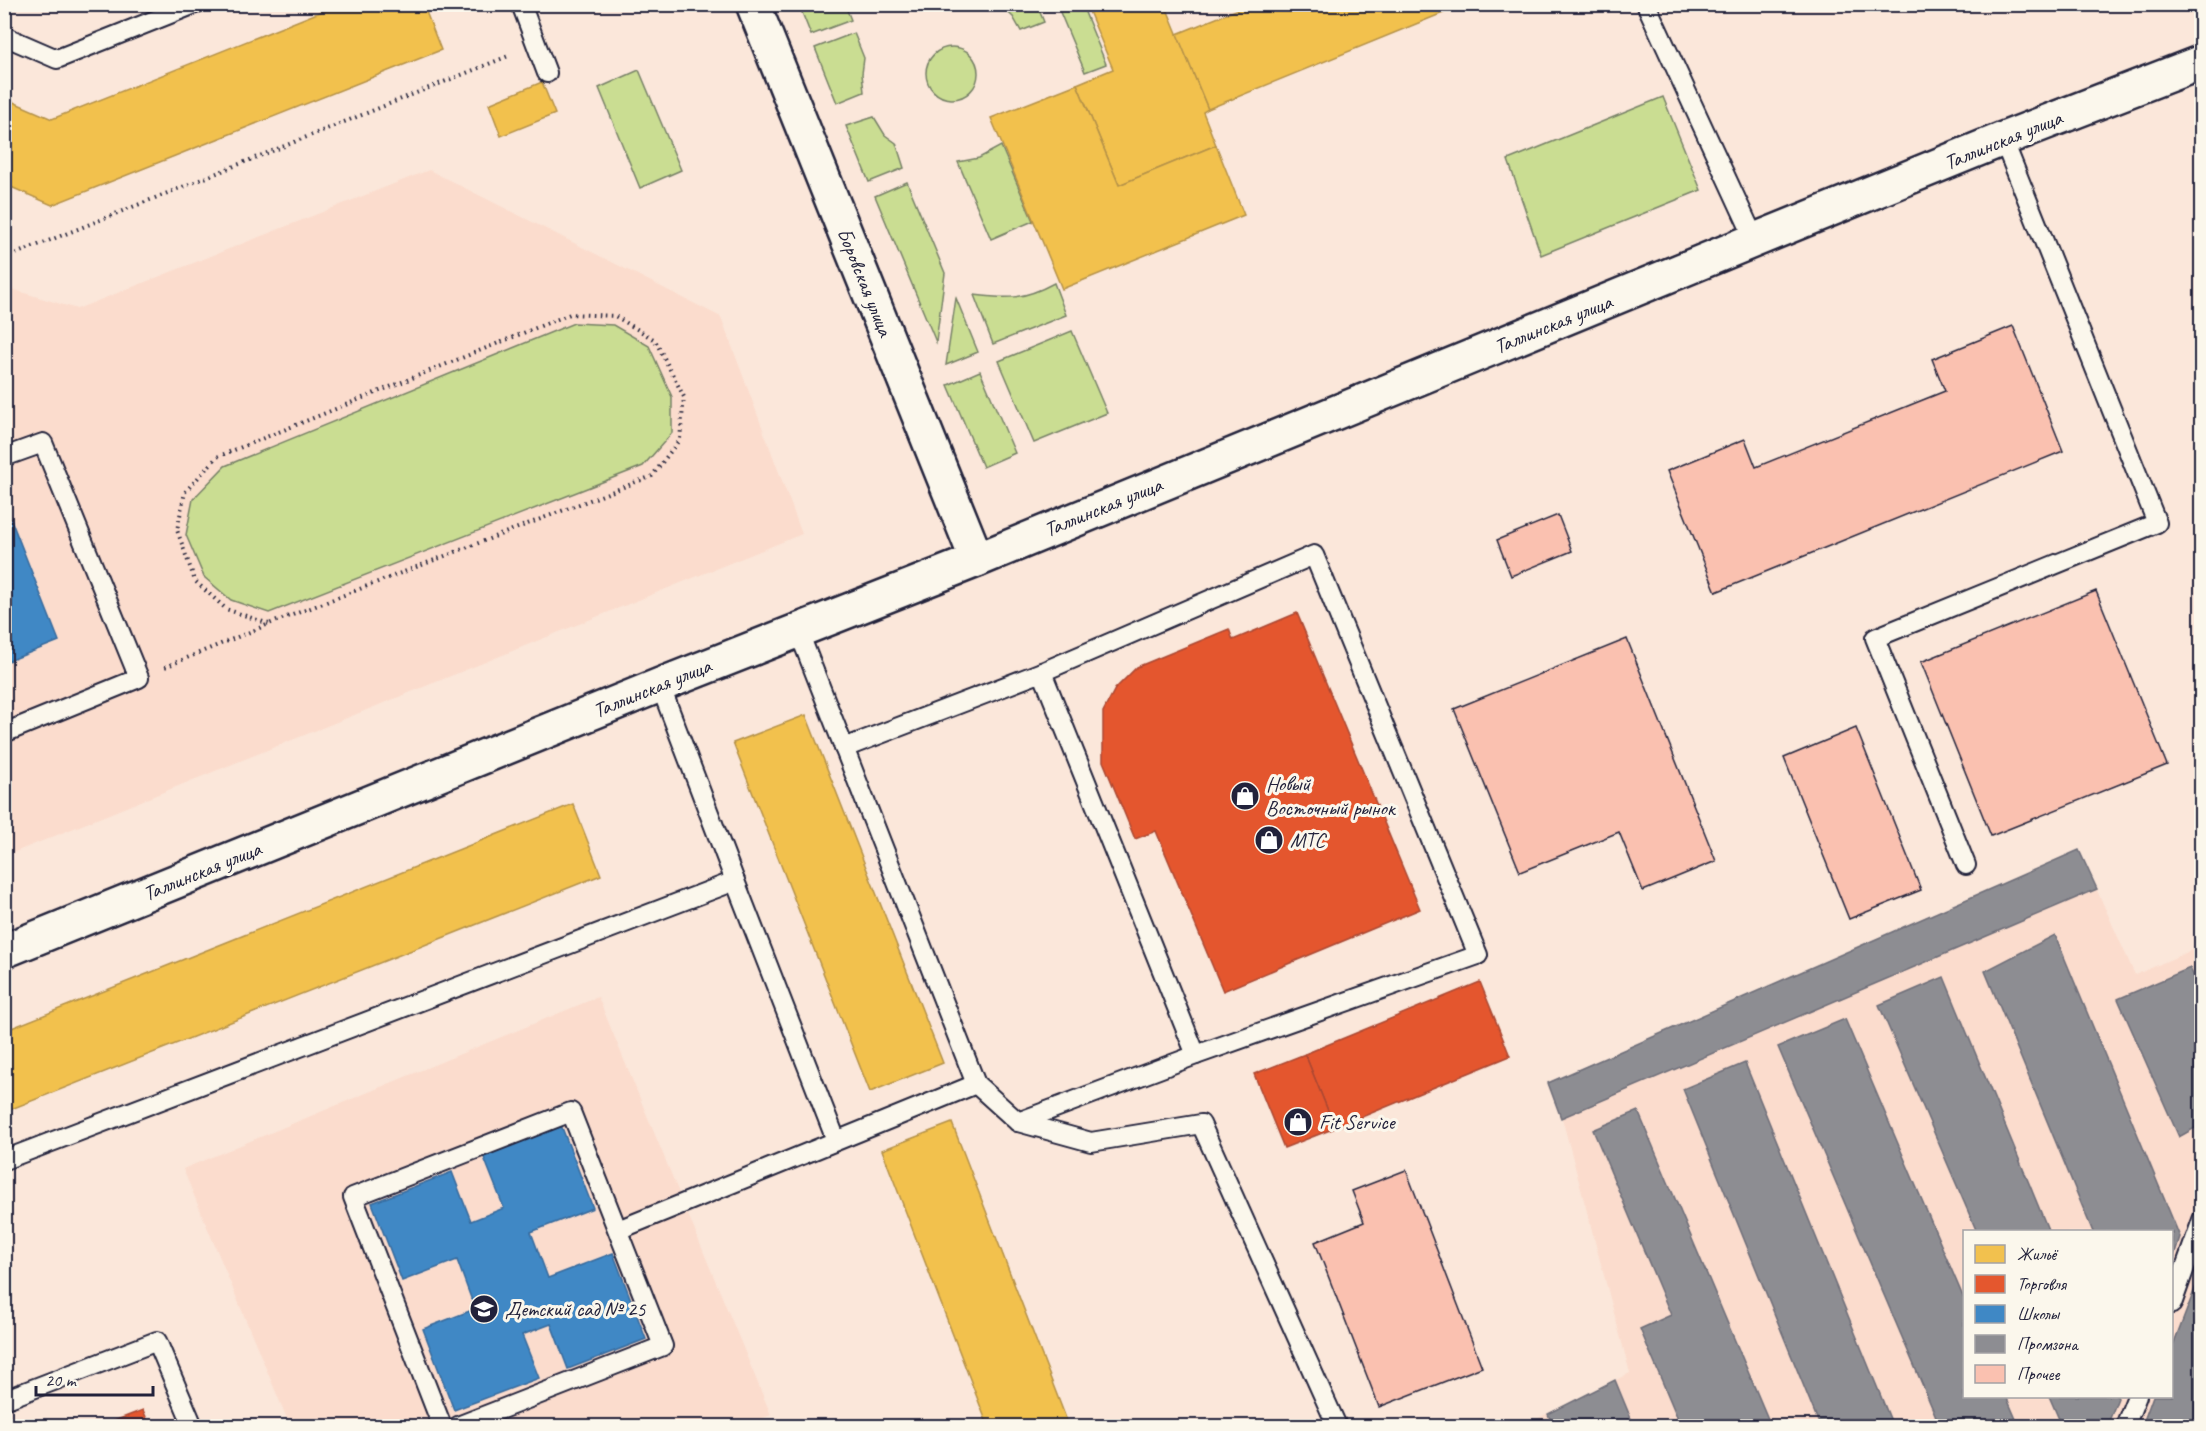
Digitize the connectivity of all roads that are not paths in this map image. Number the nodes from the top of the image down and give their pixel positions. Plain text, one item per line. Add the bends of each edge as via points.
1 (195, 4) edge
2 (521, 4) edge
3 (753, 4) edge
4 (1646, 4) edge
5 (4, 36) edge
6 (2202, 62) edge
7 (548, 73) dead end
8 (2002, 139) junction
9 (1755, 240) junction
10 (4, 457) edge
11 (977, 560) junction
12 (798, 630) junction
13 (1042, 672) junction
14 (660, 685) junction
15 (4, 733) edge
16 (844, 748) junction
17 (1966, 865) dead end
18 (735, 881) junction
19 (4, 951) edge
20 (1197, 1055) junction
21 (976, 1084) junction
22 (1018, 1122) junction
23 (836, 1140) junction
24 (4, 1160) edge
25 (2202, 1221) edge
26 (618, 1230) junction
27 (2173, 1301) edge
28 (2137, 1398) edge
29 (4, 1400) edge
30 (193, 1426) edge
31 (442, 1426) edge
32 (458, 1426) edge
33 (1337, 1426) edge
34 (2125, 1426) edge

1 - 5 lane via 57,59
2 - 7 lane
3 - 11 street, Боровская улица
4 - 9 lane
6 - 8 street, Таллинская улица
8 - 9 street, Таллинская улица
8 - 17 lane via 2157,523 1875,638
9 - 11 street, Таллинская улица
10 - 15 lane via 43,443 140,678
11 - 12 street, Таллинская улица
12 - 14 street, Таллинская улица
12 - 16 lane
13 - 16 lane
13 - 20 lane
13 - 20 lane via 1314,555 1478,956
14 - 18 lane
14 - 19 street, Таллинская улица
16 - 21 lane
18 - 23 lane
18 - 24 lane
20 - 22 lane
21 - 22 lane
21 - 23 lane
22 - 33 lane via 1091,1142 1201,1124
23 - 26 lane
25 - 27 lane
26 - 31 lane via 571,1112 353,1197
26 - 32 lane via 663,1346
28 - 34 lane
29 - 30 lane via 157,1341

